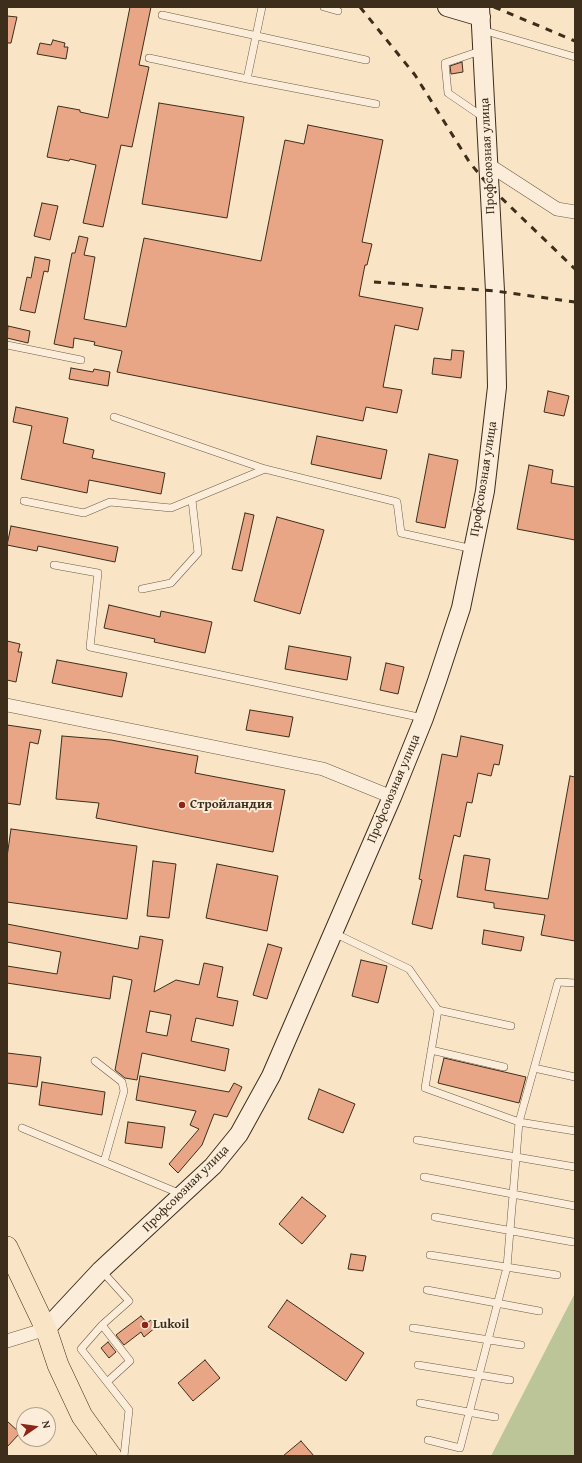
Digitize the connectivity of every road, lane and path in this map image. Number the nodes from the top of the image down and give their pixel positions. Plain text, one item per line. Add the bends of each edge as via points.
1 (262, 7) edge
2 (324, 7) edge
3 (447, 7) edge
4 (338, 11) dead end
5 (162, 16) dead end
6 (481, 18) edge
7 (256, 36) junction
8 (483, 50) junction
9 (575, 57) edge
10 (149, 58) dead end
11 (366, 60) dead end
12 (247, 79) junction
13 (376, 104) dead end
14 (486, 120) junction
15 (489, 165) junction
16 (575, 212) edge
17 (7, 345) edge
18 (81, 360) dead end
19 (114, 417) dead end
20 (265, 469) junction
21 (192, 500) junction
22 (24, 501) dead end
23 (473, 549) junction
24 (54, 565) dead end
25 (142, 589) dead end
26 (7, 705) edge
27 (424, 718) junction
28 (392, 797) junction
29 (332, 932) junction
30 (575, 983) edge
31 (438, 1010) junction
32 (510, 1026) dead end
33 (431, 1050) junction
34 (95, 1061) dead end
35 (504, 1066) dead end
36 (534, 1068) junction
37 (575, 1077) edge
38 (519, 1122) junction
39 (22, 1128) dead end
40 (575, 1131) edge
41 (417, 1140) dead end
42 (517, 1157) junction
43 (104, 1162) junction
44 (575, 1167) edge
45 (424, 1177) dead end
46 (514, 1194) junction
47 (183, 1195) junction
48 (575, 1206) edge
49 (435, 1217) dead end
50 (511, 1231) junction
51 (573, 1242) dead end
52 (7, 1247) edge
53 (430, 1255) dead end
54 (507, 1267) junction
55 (101, 1270) junction
56 (557, 1275) dead end
57 (427, 1290) dead end
58 (498, 1303) junction
59 (539, 1311) dead end
60 (102, 1325) junction
61 (413, 1328) dead end
62 (46, 1329) junction
63 (488, 1340) junction
64 (7, 1341) edge
65 (521, 1345) dead end
66 (418, 1365) dead end
67 (479, 1375) junction
68 (510, 1380) dead end
69 (108, 1382) junction
70 (420, 1403) dead end
71 (469, 1412) junction
72 (495, 1417) dead end
73 (428, 1440) dead end
74 (111, 1456) edge
75 (124, 1456) edge

1 - 7 lane
2 - 4 lane
3 - 6 main road
5 - 7 lane
6 - 8 main road, Профсоюзная улица
6 - 9 lane
7 - 11 lane
7 - 12 lane
8 - 14 main road, Профсоюзная улица
8 - 14 lane via 445,63 448,93
10 - 12 lane
12 - 13 lane
14 - 15 main road, Профсоюзная улица
15 - 16 street via 558,209
15 - 23 main road, Профсоюзная улица via 495,291 496,387 485,491
17 - 18 lane
19 - 20 lane
20 - 21 lane
20 - 23 lane via 396,502 401,533
21 - 22 lane via 171,508 110,502 84,513
21 - 25 lane via 198,553 171,583
23 - 27 main road, Профсоюзная улица via 461,608
24 - 27 lane via 98,573 90,647
26 - 28 street via 323,769
27 - 28 main road, Профсоюзная улица
28 - 29 main road, Профсоюзная улица
29 - 31 lane via 409,969
29 - 47 main road, Профсоюзная улица via 270,1076 239,1134 213,1166
30 - 36 lane via 558,982
31 - 32 lane
31 - 33 lane
33 - 35 lane
33 - 38 lane via 424,1088
34 - 43 lane via 122,1082 124,1091
36 - 37 lane
36 - 38 lane
38 - 40 lane
38 - 42 lane
39 - 43 lane
41 - 42 lane
42 - 44 lane
42 - 46 lane
43 - 47 lane
45 - 46 lane
46 - 48 lane
46 - 50 lane
47 - 55 main road, Профсоюзная улица
49 - 50 lane
50 - 51 lane
50 - 54 lane
52 - 62 main road
53 - 54 lane
54 - 56 lane
54 - 58 lane
55 - 60 lane via 129,1301
55 - 62 main road, Профсоюзная улица
57 - 58 lane
58 - 59 lane
58 - 63 lane
60 - 69 lane via 81,1349
60 - 69 lane via 130,1361
61 - 63 lane
62 - 64 street
62 - 74 main road via 58,1365 82,1416
63 - 65 lane
63 - 67 lane
66 - 67 lane
67 - 68 lane
67 - 71 lane
69 - 75 lane via 130,1410
70 - 71 lane
71 - 72 lane
71 - 73 lane via 460,1448

